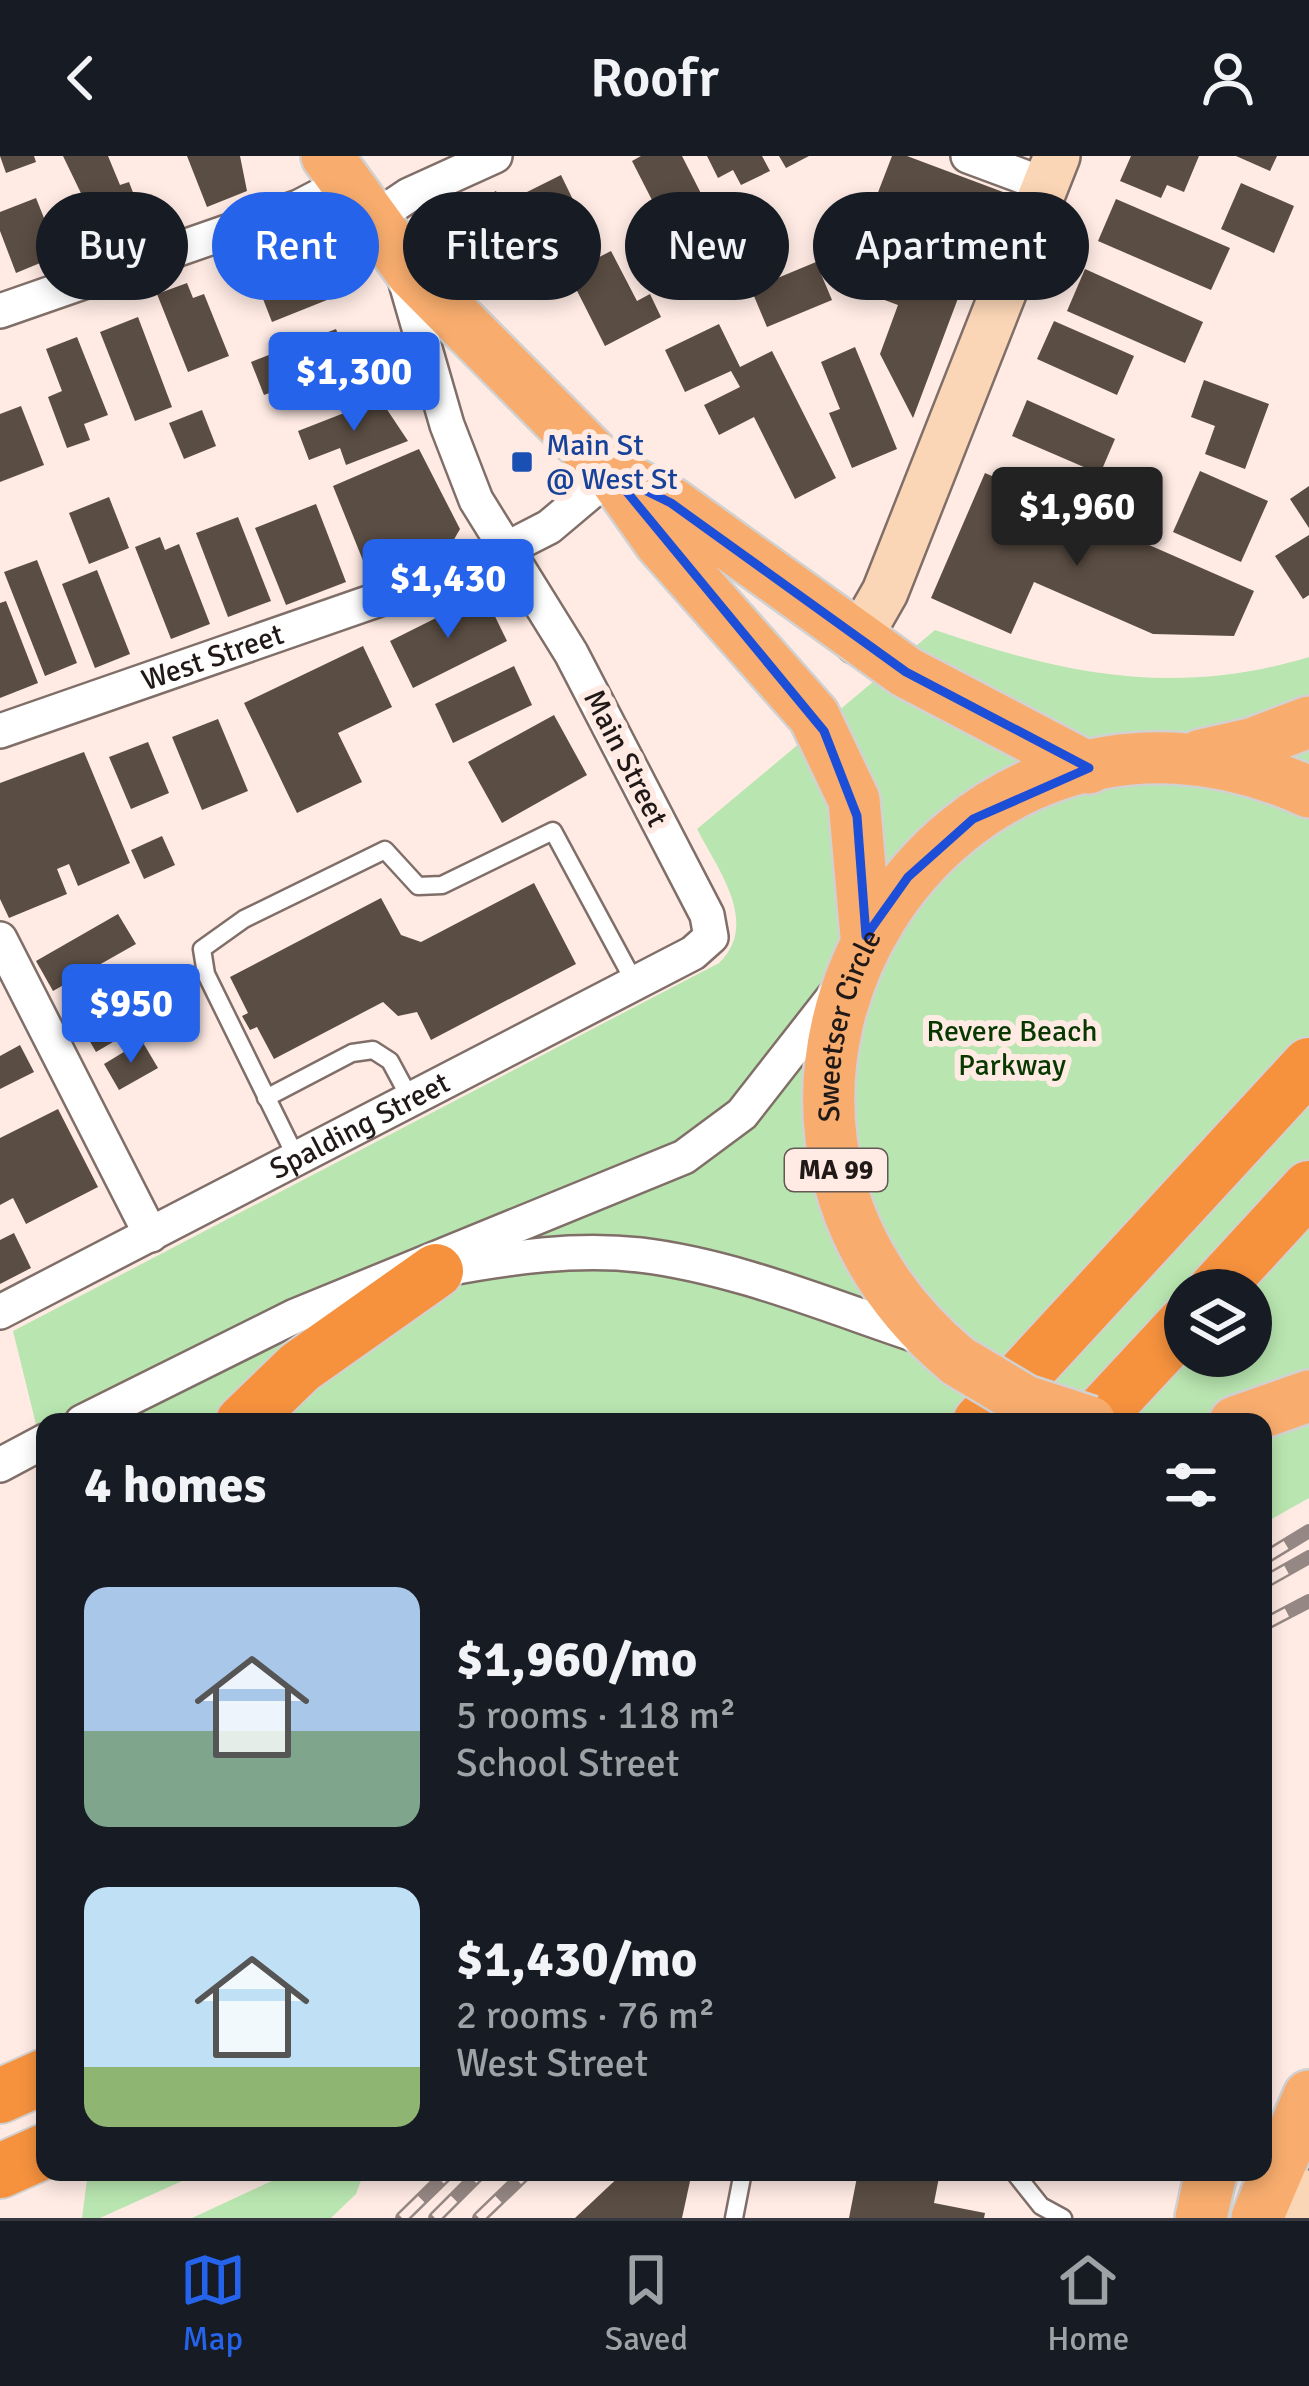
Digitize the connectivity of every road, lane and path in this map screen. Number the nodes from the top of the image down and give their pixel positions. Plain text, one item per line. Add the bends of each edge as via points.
1 (495, 156) edge
2 (968, 156) edge
3 (1051, 171) edge
4 (379, 201) edge
5 (379, 223) edge
6 (212, 237) edge
7 (379, 251) edge
8 (0, 311) edge
9 (612, 474) junction
10 (507, 550) junction
11 (857, 640) junction
12 (1309, 722) edge
13 (0, 731) edge
14 (1148, 760) junction
15 (1089, 768) junction
16 (1309, 792) edge
17 (712, 932) joint
18 (0, 940) edge
19 (858, 955) junction
20 (635, 983) junction
21 (1309, 1065) edge
22 (266, 1098) junction
23 (411, 1100) junction
24 (297, 1159) junction
25 (1309, 1188) edge
26 (151, 1235) junction
27 (1234, 1269) edge
28 (436, 1271) junction
29 (351, 1292) junction
30 (0, 1312) edge
31 (1164, 1345) edge
32 (946, 1351) junction
33 (1309, 1396) edge
34 (99, 1413) edge
35 (252, 1413) edge
36 (988, 1413) edge
37 (1017, 1413) edge
38 (1063, 1413) edge
39 (1100, 1413) edge
40 (1261, 1413) edge
41 (36, 1446) edge
42 (0, 1465) edge
43 (36, 2080) edge
44 (0, 2096) edge
45 (1309, 2096) edge
46 (36, 2155) edge
47 (0, 2171) edge
48 (741, 2181) edge
49 (1021, 2181) edge
50 (1209, 2181) edge
51 (1309, 2193) edge
52 (734, 2218) edge
53 (1063, 2218) edge
54 (1201, 2218) edge
55 (1257, 2218) edge
56 (1304, 2218) edge

1 - 4 street
2 - 3 street
3 - 11 main road via 885,592
5 - 9 main road
6 - 8 street
7 - 10 street, Main Street via 459,461
9 - 10 street, West Street via 560,520
9 - 11 main road via 671,503
9 - 19 main road via 660,542 824,731 860,831
10 - 13 street, West Street
10 - 17 street, Main Street via 571,653
11 - 15 main road
12 - 14 main road, MA 99 via 1233,750
14 - 15 main road, Sweetser Circle / MA 99
14 - 16 main road, Sweetser Circle via 1223,765
15 - 19 main road, Sweetser Circle / MA 99 via 1020,791 961,828 908,877
17 - 20 street, Spalding Street via 699,950
18 - 26 street
19 - 29 street via 769,1084 700,1147
19 - 32 main road, Sweetser Circle / MA 99 via 829,1056 833,1161 876,1270
20 - 22 lane via 553,831 442,885 418,886 385,850 244,920 202,950
20 - 23 street, Spalding Street
21 - 36 highway
22 - 23 lane via 374,1050 390,1061
22 - 24 lane
23 - 24 street, Spalding Street
24 - 26 street, Spalding Street
25 - 27 highway
26 - 30 street, Spalding Street
28 - 29 street
28 - 32 street via 567,1253 644,1256 716,1271
28 - 35 highway via 300,1367
29 - 34 street
31 - 39 highway
32 - 37 main road, MA 99, bridge
32 - 38 main road, Sweetser Circle, bridge via 1025,1401
33 - 40 main road
41 - 42 street
43 - 44 highway
45 - 55 main road
46 - 47 highway
48 - 52 lane
49 - 53 lane
50 - 54 main road
51 - 56 main road

